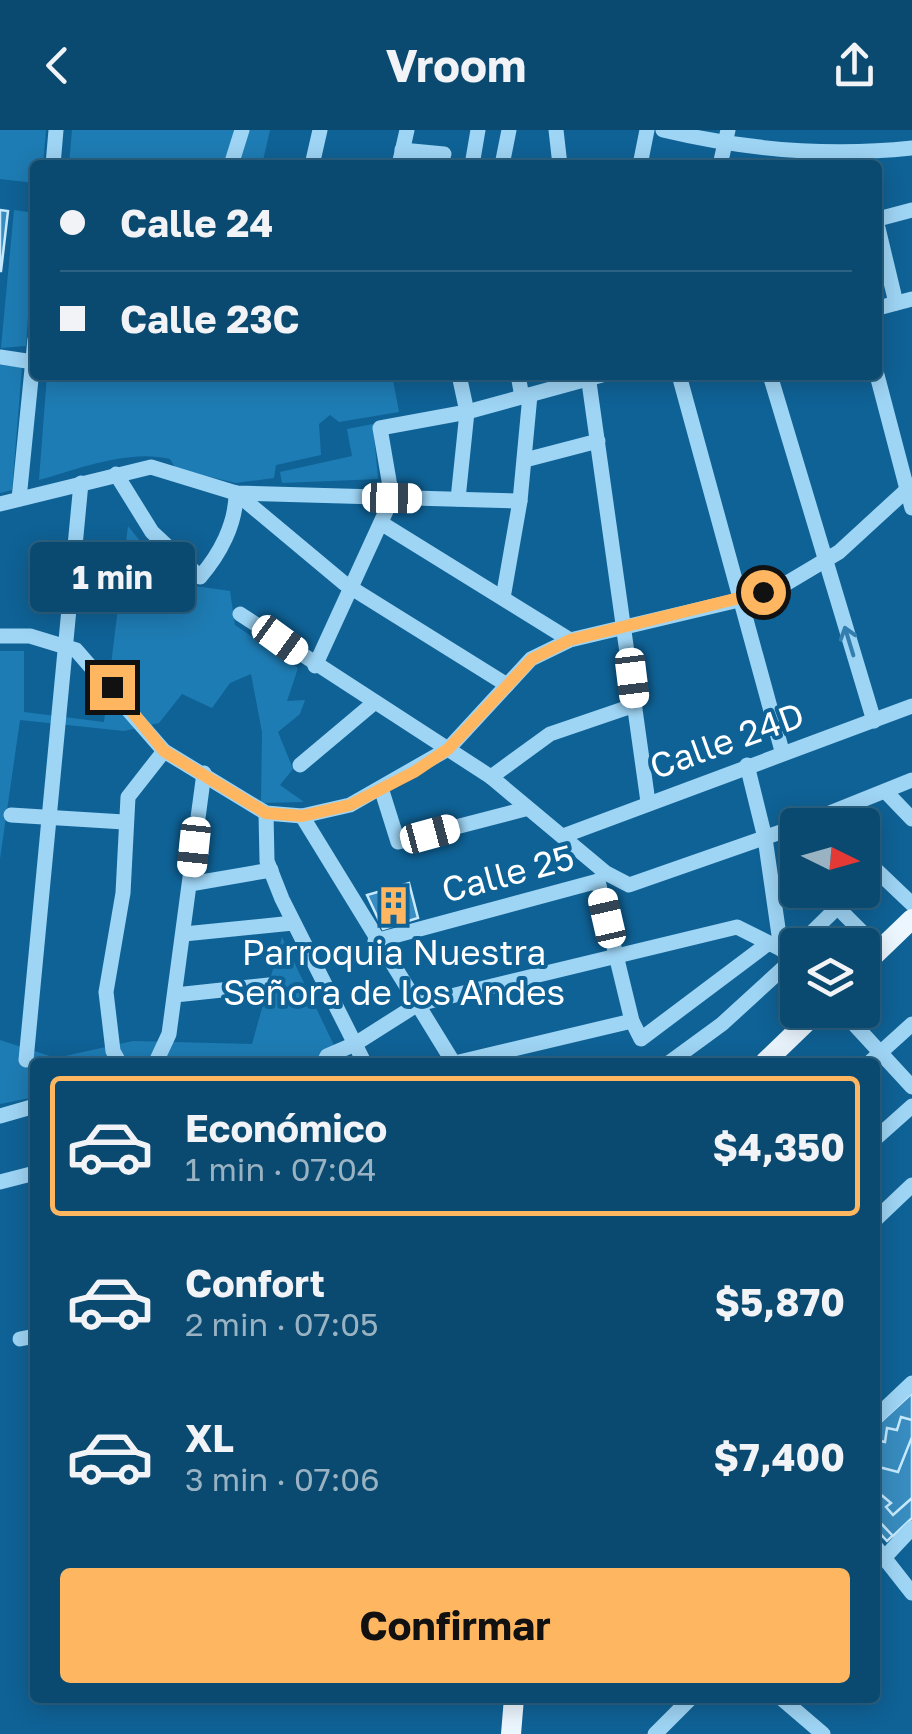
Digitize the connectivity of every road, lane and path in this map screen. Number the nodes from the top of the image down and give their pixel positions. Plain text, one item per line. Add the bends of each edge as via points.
1 (56, 130) edge
2 (242, 130) edge
3 (320, 130) edge
4 (407, 130) edge
5 (478, 130) edge
6 (509, 130) edge
7 (556, 130) edge
8 (646, 130) edge
9 (663, 130) edge
10 (726, 137) edge
11 (912, 148) edge
12 (444, 154) dead end
13 (401, 158) edge
14 (858, 159) edge
15 (53, 160) edge
16 (232, 160) edge
17 (313, 160) edge
18 (473, 160) edge
19 (503, 160) edge
20 (559, 160) edge
21 (641, 160) edge
22 (912, 210) edge
23 (882, 218) edge
24 (882, 238) edge
25 (907, 304) edge
26 (882, 307) edge
27 (0, 357) edge
28 (30, 362) edge
29 (31, 380) edge
30 (459, 380) edge
31 (520, 380) edge
32 (580, 380) edge
33 (593, 380) edge
34 (680, 380) edge
35 (771, 380) edge
36 (878, 380) edge
37 (526, 396) junction
38 (467, 412) junction
39 (598, 441) junction
40 (524, 460) junction
41 (116, 474) junction
42 (81, 483) junction
43 (910, 488) edge
44 (236, 493) junction
45 (392, 498) junction
46 (19, 499) junction
47 (458, 499) junction
48 (520, 501) junction
49 (0, 504) edge
50 (912, 508) edge
51 (381, 523) junction
52 (825, 562) junction
53 (351, 588) junction
54 (503, 598) junction
55 (739, 600) junction
56 (240, 614) dead end
57 (625, 625) junction
58 (0, 636) edge
59 (570, 640) junction
60 (65, 644) junction
61 (315, 666) junction
62 (507, 686) junction
63 (375, 702) junction
64 (635, 704) junction
65 (912, 706) edge
66 (874, 721) junction
67 (448, 749) junction
68 (164, 751) junction
69 (782, 751) junction
70 (300, 764) dead end
71 (747, 765) junction
72 (204, 773) junction
73 (490, 777) junction
74 (912, 780) edge
75 (382, 790) junction
76 (886, 792) junction
77 (648, 802) junction
78 (858, 804) junction
79 (526, 808) junction
80 (847, 808) edge
81 (859, 808) edge
82 (266, 813) junction
83 (12, 815) dead end
84 (51, 816) junction
85 (302, 816) junction
86 (912, 820) edge
87 (124, 822) junction
88 (780, 833) edge
89 (563, 836) junction
90 (765, 838) junction
91 (271, 870) junction
92 (602, 877) junction
93 (880, 882) edge
94 (190, 884) junction
95 (912, 904) edge
96 (838, 908) joint
97 (912, 918) edge
98 (293, 923) junction
99 (784, 928) edge
100 (816, 928) edge
101 (858, 928) edge
102 (184, 934) junction
103 (375, 940) junction
104 (780, 949) edge
105 (880, 950) edge
106 (615, 955) junction
107 (780, 958) edge
108 (780, 963) edge
109 (269, 985) dead end
110 (175, 995) junction
111 (418, 1004) junction
112 (632, 1021) junction
113 (912, 1024) edge
114 (800, 1028) edge
115 (853, 1028) edge
116 (355, 1044) junction
117 (117, 1058) edge
118 (158, 1058) edge
119 (325, 1058) edge
120 (362, 1058) edge
121 (453, 1058) edge
122 (473, 1058) edge
123 (675, 1058) edge
124 (769, 1058) edge
125 (875, 1058) edge
126 (26, 1060) dead end
127 (880, 1062) edge
128 (912, 1086) edge
129 (912, 1106) edge
130 (30, 1107) edge
131 (0, 1116) edge
132 (880, 1135) edge
133 (30, 1174) edge
134 (0, 1182) edge
135 (912, 1185) edge
136 (880, 1215) edge
137 (912, 1383) edge
138 (880, 1413) edge
139 (912, 1528) edge
140 (880, 1552) edge
141 (912, 1593) edge
142 (514, 1703) edge
143 (686, 1703) edge
144 (788, 1703) edge
145 (511, 1734) edge
146 (655, 1734) edge
147 (823, 1734) edge

1 - 15 street
2 - 16 street
3 - 17 street
4 - 13 street
5 - 18 street
6 - 19 street
7 - 20 street
8 - 21 street
9 - 10 street
10 - 14 street
11 - 14 street
12 - 13 street
22 - 23 street
24 - 25 street
25 - 26 street
27 - 28 street
29 - 46 street
30 - 38 street
31 - 37 street
32 - 37 street
33 - 39 street
34 - 55 street
35 - 52 street
36 - 43 street
37 - 38 street
37 - 40 street
38 - 45 street via 380,428
38 - 47 street
39 - 40 street
39 - 57 street
40 - 48 street
41 - 42 street
41 - 44 street via 151,467
41 - 44 street via 152,532 200,578 236,514
42 - 46 street
42 - 60 street
43 - 50 street
43 - 52 street
44 - 45 street
44 - 53 street
45 - 47 street
45 - 51 street
46 - 49 street
47 - 48 street
48 - 54 street
51 - 53 street
51 - 54 street
52 - 55 street
66 -> 52 street
53 - 61 street
53 - 62 street
54 - 59 street
55 - 57 street
55 - 69 street
56 - 61 street
57 - 59 street
57 - 64 street
58 - 60 street
59 - 62 street via 532,659
60 - 68 street via 90,662
60 - 84 street
61 - 63 street
62 - 67 street
63 - 67 street
63 - 70 street
64 - 73 street via 550,734
64 - 77 street
65 - 66 street, Calle 24D
66 - 69 street, Calle 24D
67 - 73 street
67 - 75 street
68 - 72 street
68 - 87 street via 133,787
69 - 71 street, Calle 24D
71 - 77 street, Calle 24D
71 - 90 street
72 - 82 street
72 - 94 street
73 - 79 street
74 - 76 street, Calle 25
75 - 79 street via 398,842
75 - 85 street
76 - 78 street, Calle 25
76 - 86 street
77 - 89 street, Calle 24D
78 - 80 street, Calle 25
78 - 81 street
79 - 89 street
82 - 85 street
82 - 91 street
83 - 84 street
84 - 87 street
84 - 126 street
85 - 103 street
87 - 117 street via 124,893 106,992
88 - 90 street, Calle 25
89 - 92 street
90 - 92 street, Calle 25 via 629,885
90 - 99 street
91 - 94 street
91 - 98 street
92 - 103 street, Calle 25
92 - 106 street
93 - 95 street
94 - 102 street
96 - 100 street
96 - 101 street
97 - 105 main road
98 - 102 street
98 - 116 street
102 - 110 street
103 - 111 street
104 - 106 street via 736,927
106 - 111 street
106 - 112 street
107 - 112 street via 640,1039
108 - 123 street via 722,1024
109 - 110 street
110 - 118 street
111 - 116 street
111 - 121 street
112 - 122 street
113 - 125 street
114 - 124 main road
115 - 125 street
116 - 119 street
116 - 120 street
127 - 128 street
129 - 132 street
130 - 131 street
133 - 134 street
135 - 136 street
137 - 138 street
139 - 140 street
140 - 141 street
142 - 145 main road
143 - 146 street
144 - 147 street

